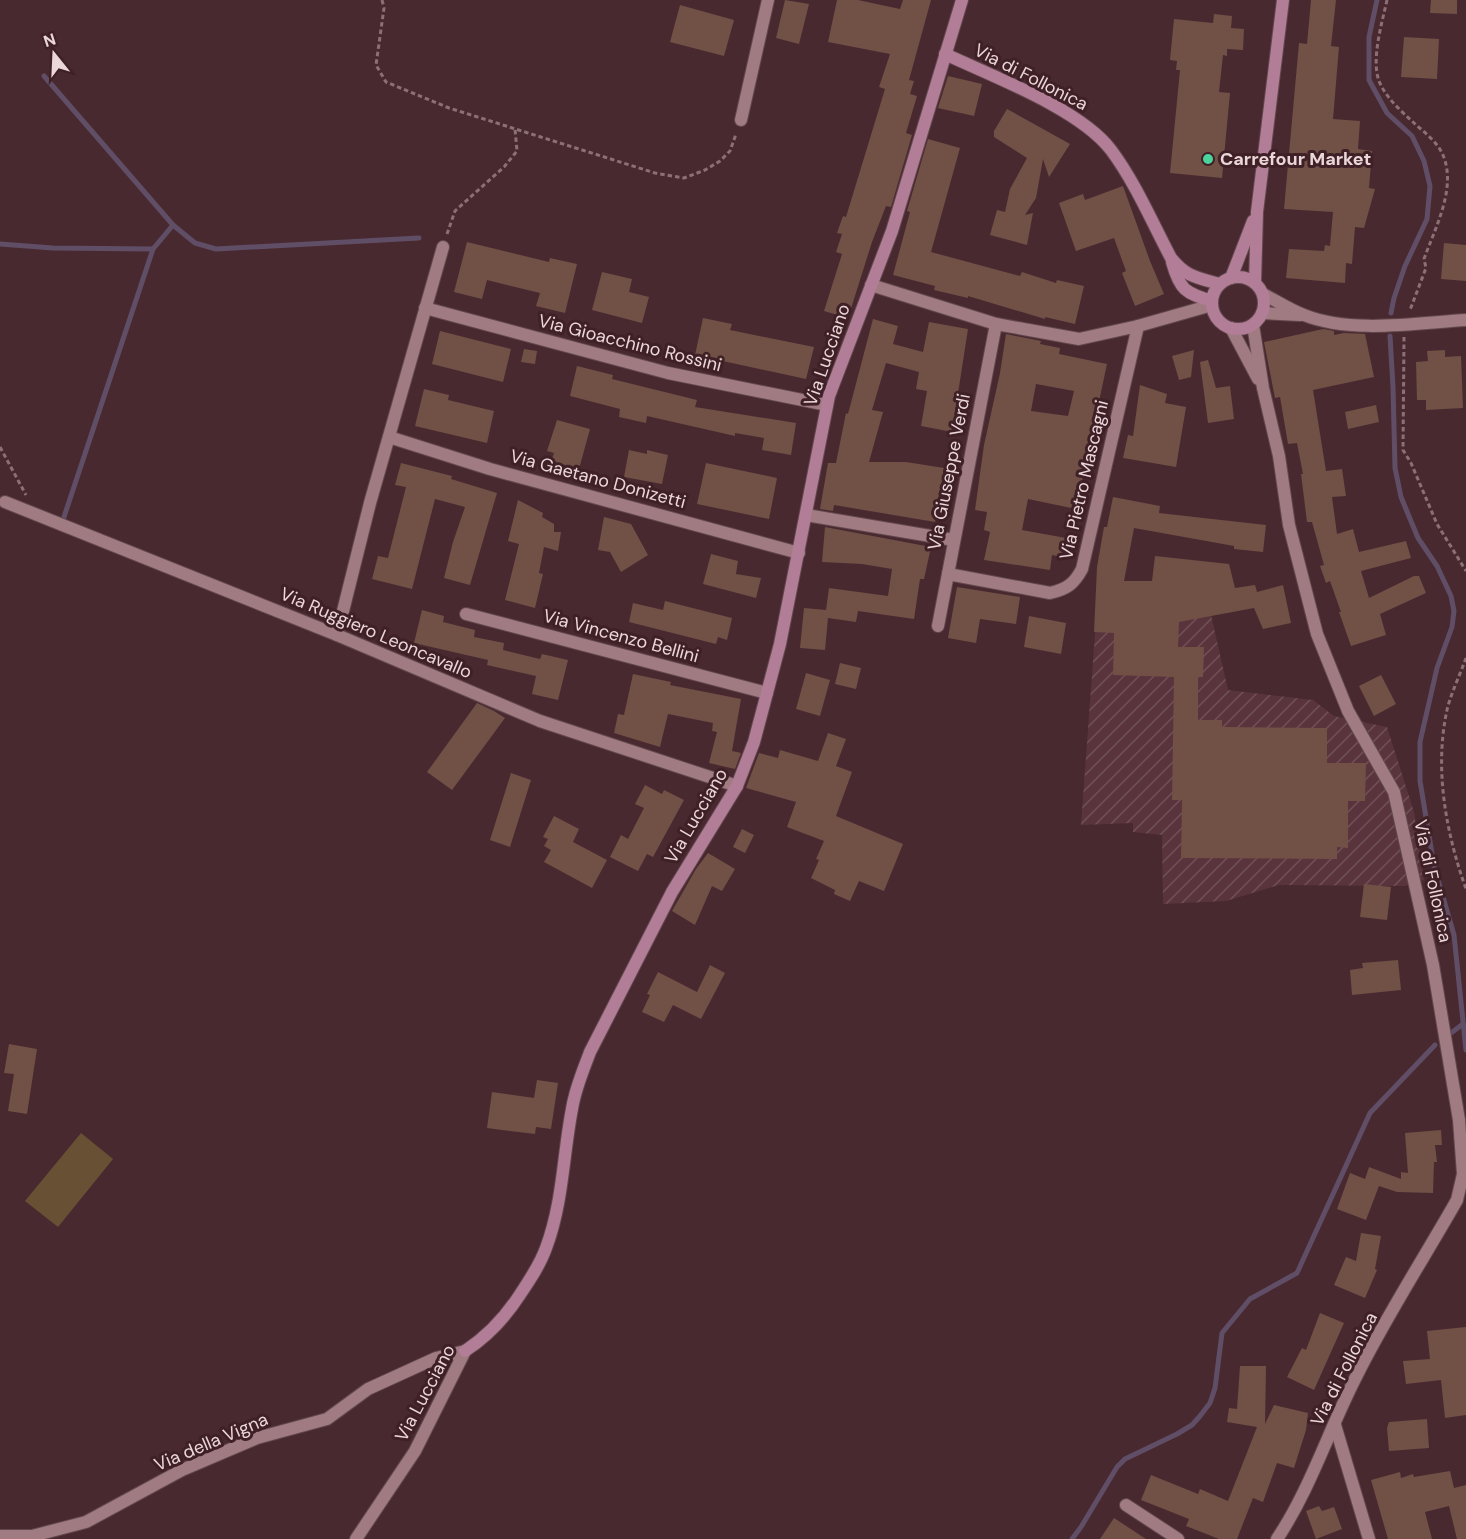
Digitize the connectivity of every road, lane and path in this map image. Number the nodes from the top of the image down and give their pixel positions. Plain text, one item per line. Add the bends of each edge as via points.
1 (382, 0) edge
2 (768, 0) edge
3 (962, 0) edge
4 (1283, 0) edge
5 (1387, 0) edge
6 (945, 54) junction
7 (741, 120) joint
8 (515, 129) junction
9 (1257, 212) junction
10 (443, 247) joint
11 (1171, 258) junction
12 (1226, 281) junction
13 (1255, 283) junction
14 (871, 285) junction
15 (1263, 294) junction
16 (1212, 303) junction
17 (425, 309) junction
18 (1262, 314) junction
19 (1305, 315) junction
20 (1466, 320) edge
21 (1404, 323) junction
22 (996, 324) junction
23 (1253, 325) junction
24 (1138, 326) junction
25 (1231, 328) junction
26 (1263, 388) junction
27 (827, 405) junction
28 (389, 436) junction
29 (0, 447) edge
30 (5, 502) dead end
31 (37, 515) junction
32 (806, 515) junction
33 (954, 540) junction
34 (799, 553) junction
35 (1466, 571) edge
36 (948, 574) junction
37 (466, 614) dead end
38 (938, 626) dead end
39 (337, 635) junction
40 (1466, 658) edge
41 (767, 693) junction
42 (737, 786) junction
43 (1466, 889) edge
44 (1462, 1119) edge
45 (465, 1351) junction
46 (1335, 1425) junction
47 (1126, 1505) dead end
48 (0, 1536) edge
49 (356, 1539) edge
50 (1178, 1539) edge
51 (1277, 1539) edge
52 (1369, 1539) edge

1 - 8 path via 376,65 386,82
2 - 7 street
3 - 6 street, Via Lucciano
4 - 9 street
5 - 21 path via 1376,55 1379,81 1394,104 1430,137 1442,154 1447,177 1446,192 1424,259 1426,268
6 - 11 street, Via di Follonica via 1088,126 1126,174
6 - 14 street, Via Lucciano via 892,231
7 - 8 path via 730,151 720,161 684,178 655,173
8 - 10 path via 517,151 455,211
9 - 12 street
9 - 13 street
10 - 17 street
11 - 12 street, Via di Follonica via 1186,274
11 - 16 street, Via di Follonica via 1181,287
12 - 13 street via 1244,278
12 - 16 street via 1215,292
13 - 15 street
14 - 22 street
14 - 27 street, Via Lucciano
15 - 18 street
15 - 19 street
16 - 24 street
16 - 25 street via 1217,318
17 - 27 street, Via Gioacchino Rossini via 668,374
17 - 28 street
18 - 19 street
18 - 23 street
19 - 21 street via 1354,324
20 - 21 street
21 - 35 path via 1403,450 1437,524
22 - 24 street via 1079,339
22 - 33 street, Via Giuseppe Verdi
23 - 25 street
23 - 26 street, Via di Follonica
24 - 36 street, Via Pietro Mascagni via 1082,569 1075,582 1050,593
25 - 26 street, Via di Follonica
26 - 44 street, Via di Follonica via 1279,456 1289,525 1317,634 1348,711 1394,792
27 - 32 street, Via Lucciano
28 - 34 street, Via Gaetano Donizetti via 490,469
28 - 39 street
29 - 31 path
30 - 31 street, Via Ruggiero Leoncavallo
31 - 39 street, Via Ruggiero Leoncavallo
32 - 33 street
32 - 34 street, Via Lucciano
33 - 36 street, Via Giuseppe Verdi
34 - 41 street, Via Lucciano
36 - 38 street, Via Giuseppe Verdi
37 - 41 street, Via Vincenzo Bellini
39 - 42 street, Via Ruggiero Leoncavallo via 540,721
40 - 43 path via 1447,709 1441,757 1444,802
41 - 42 street, Via Lucciano
42 - 45 street, Via Lucciano via 672,892 590,1052 572,1108 556,1215 546,1250 507,1315 486,1337
44 - 46 street, Via di Follonica via 1463,1173 1457,1200 1357,1375
45 - 48 street, Via della Vigna via 436,1358 368,1389 327,1419 256,1438 182,1470 86,1522 32,1536
45 - 49 street, Via Lucciano via 415,1451
46 - 51 street, Via di Follonica
46 - 52 street
47 - 50 street

